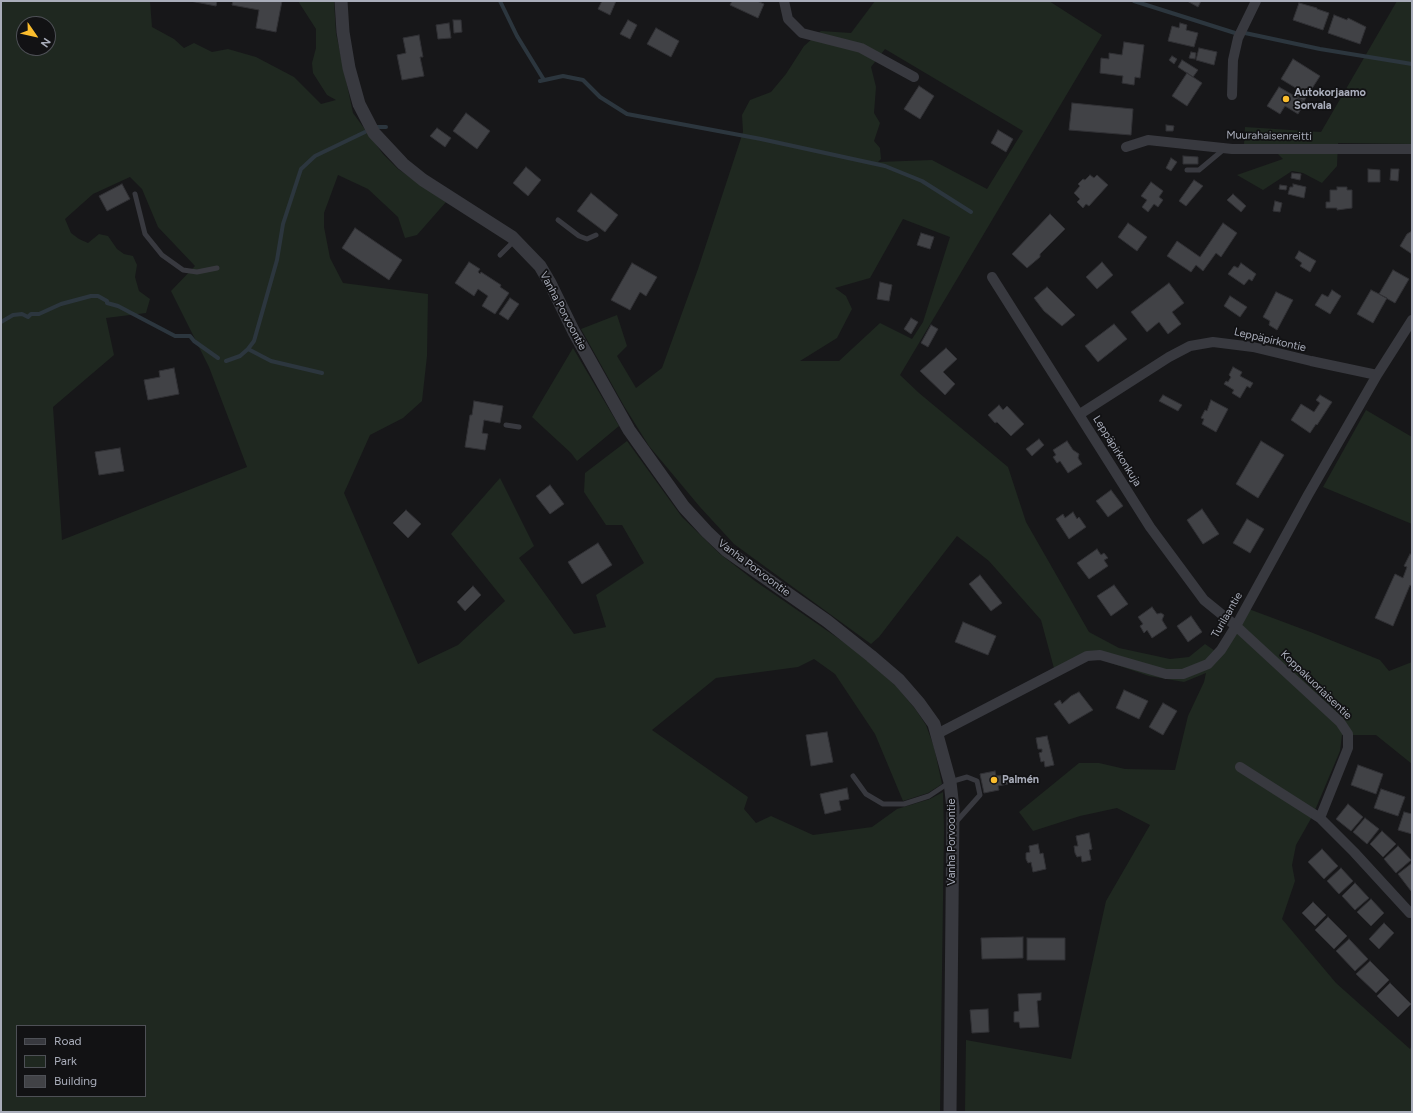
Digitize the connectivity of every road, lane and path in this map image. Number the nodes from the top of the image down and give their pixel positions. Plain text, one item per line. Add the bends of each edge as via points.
1 (341, 1) edge
2 (784, 1) edge
3 (1256, 1) edge
4 (914, 77) dead end
5 (1232, 95) dead end
6 (1126, 147) dead end
7 (1226, 148) junction
8 (1412, 149) edge
9 (1187, 170) dead end
10 (135, 194) dead end
11 (558, 220) dead end
12 (596, 235) dead end
13 (515, 240) junction
14 (500, 255) dead end
15 (216, 268) dead end
16 (992, 277) dead end
17 (1412, 320) edge
18 (1377, 375) junction
19 (1080, 414) junction
20 (506, 425) dead end
21 (518, 427) dead end
22 (1236, 626) junction
23 (937, 734) junction
24 (1240, 767) dead end
25 (853, 776) dead end
26 (950, 782) junction
27 (1320, 818) junction
28 (953, 826) junction
29 (1410, 912) dead end
30 (950, 1112) edge

1 - 13 street, Vanha Porvoontie via 349,68 359,104 374,134 403,164 423,180
2 - 4 street via 788,18 802,33 861,48
3 - 5 street via 1237,44
6 - 7 street, Muurahaisenreitti via 1148,140
7 - 8 street, Muurahaisenreitti
7 - 9 lane via 1199,170
10 - 15 lane via 145,234 162,255 183,270 197,272
11 - 12 lane via 579,236 587,239
13 - 14 lane
13 - 23 street, Vanha Porvoontie via 540,266 629,430 684,507 727,551 827,621 899,680 920,703 934,724
16 - 19 street, Leppäpirkonkuja
17 - 18 street, Turilaantie
18 - 19 street, Leppäpirkontie via 1247,346 1213,342 1190,346 1169,357
18 - 22 street, Turilaantie
19 - 22 street, Leppäpirkonkuja via 1150,527 1190,582 1204,600
20 - 21 lane
22 - 23 street, Turilaantie via 1221,650 1208,664 1183,674 1166,674 1100,655 1086,656
22 - 27 street, Koppakuoriaisentie via 1340,722 1348,734 1348,748
23 - 26 street, Vanha Porvoontie
24 - 27 street
25 - 26 lane via 866,794 883,804 904,804 929,796
26 - 28 street, Vanha Porvoontie
26 - 28 lane via 967,777 977,781 980,795
27 - 29 street
28 - 30 street, Vanha Porvoontie

